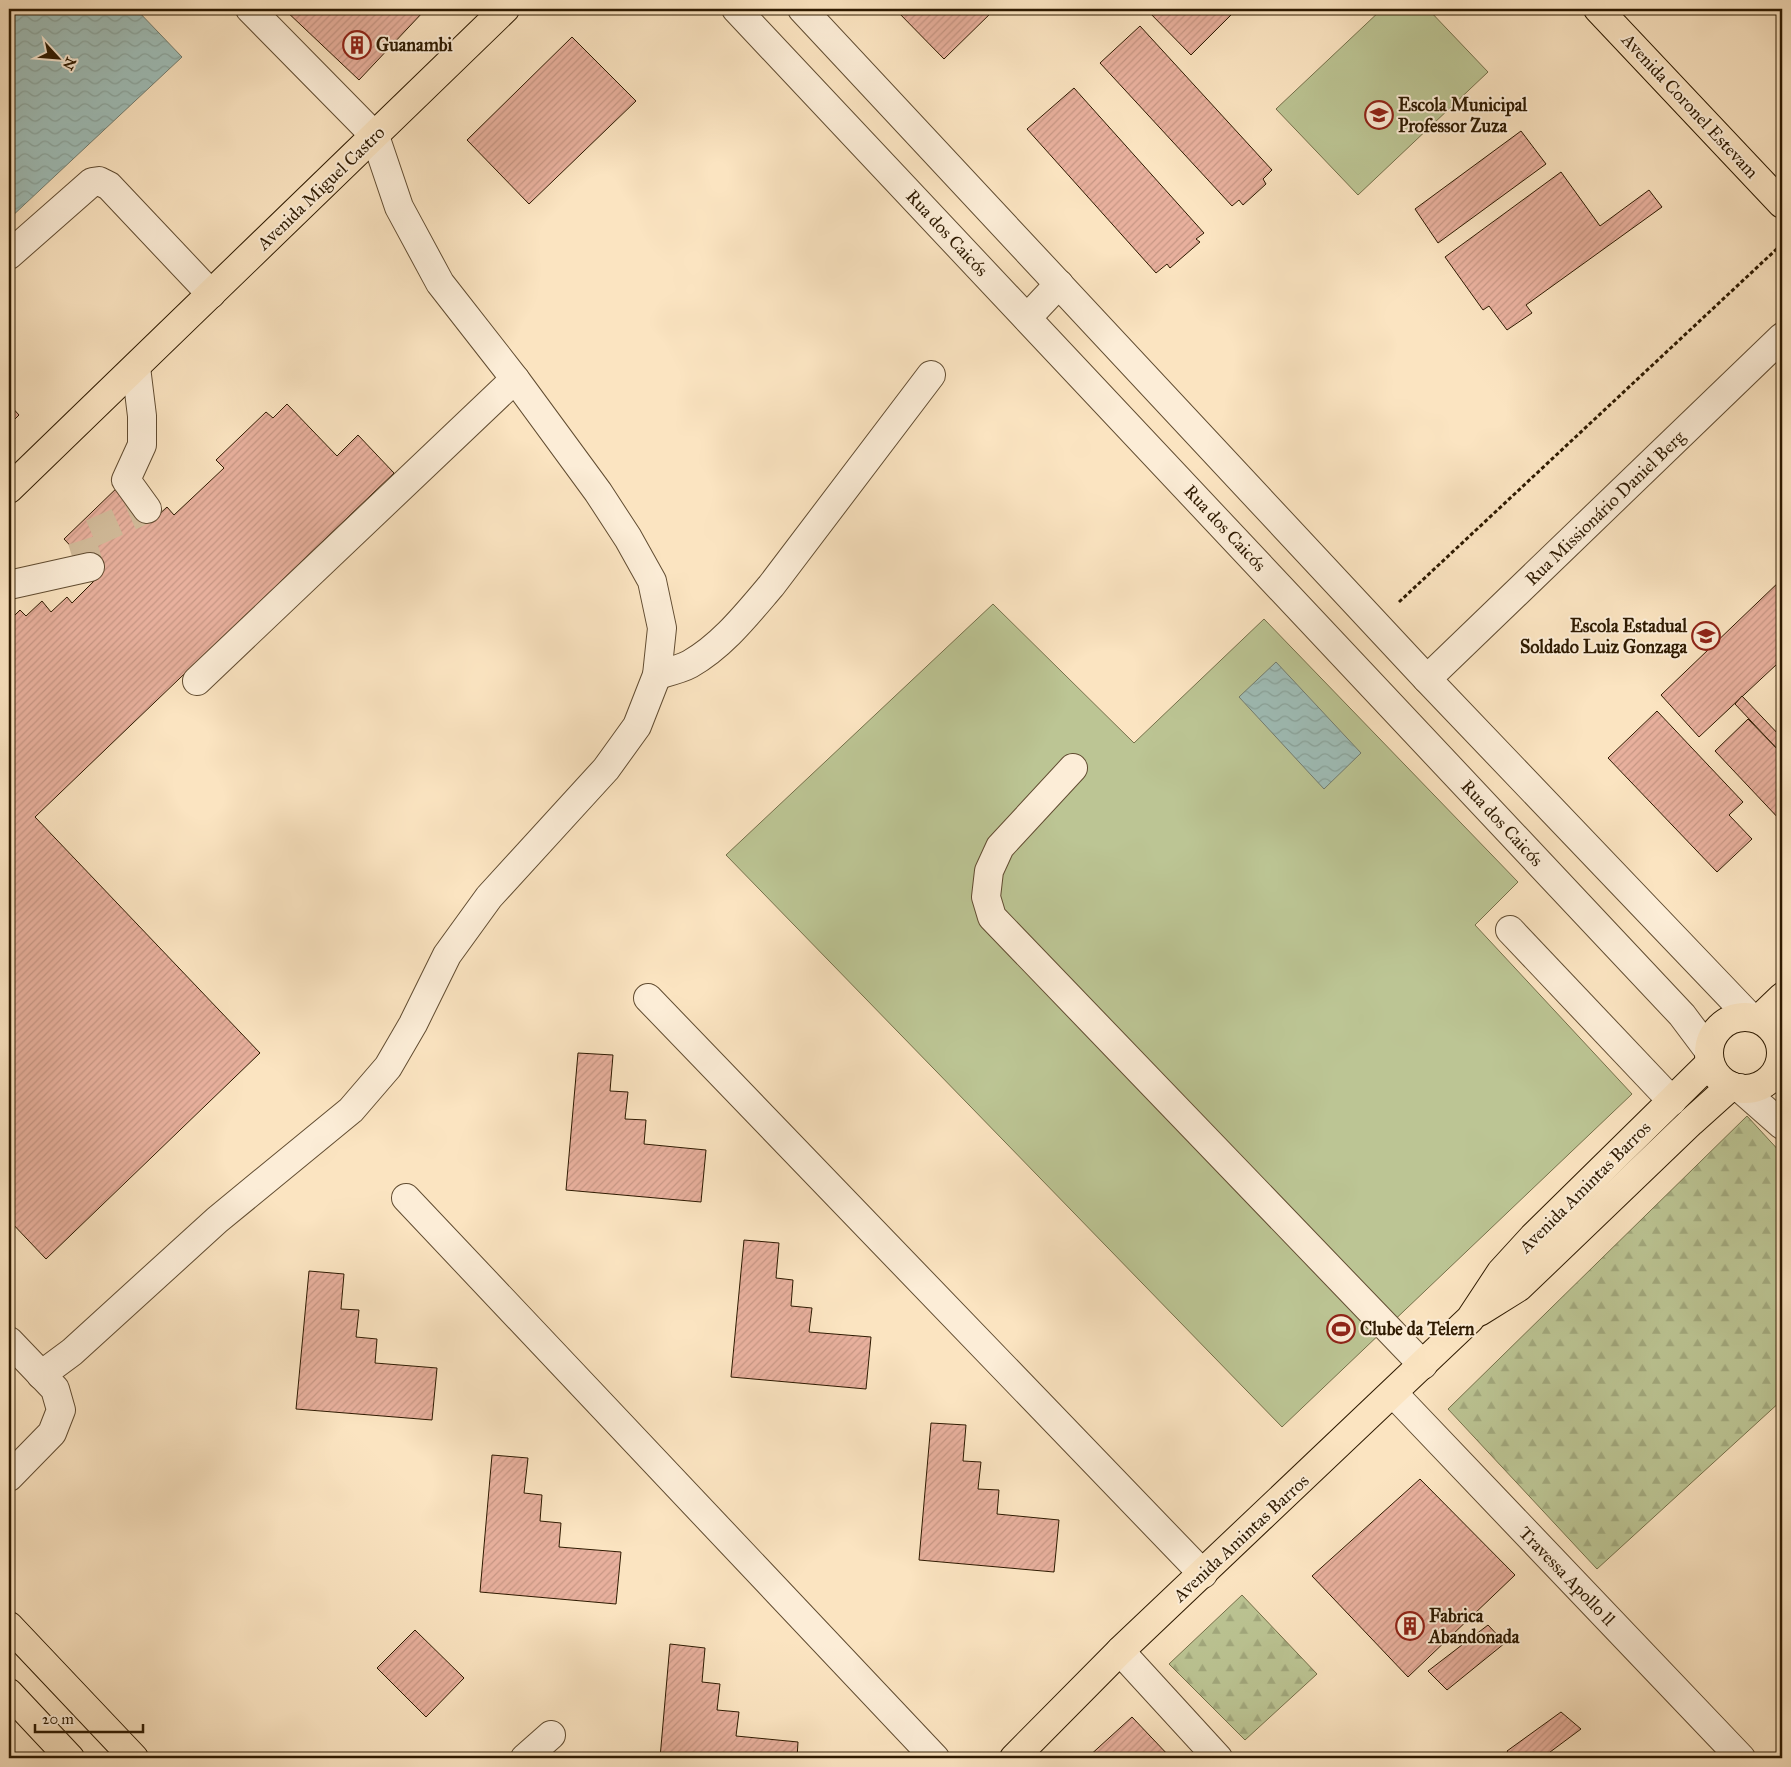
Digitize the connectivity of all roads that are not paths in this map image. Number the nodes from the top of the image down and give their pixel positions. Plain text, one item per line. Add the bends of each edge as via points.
1 (250, 9) edge
2 (505, 9) edge
3 (736, 9) edge
4 (802, 9) edge
5 (1598, 9) edge
6 (375, 136) junction
7 (1778, 191) edge
8 (9, 255) edge
9 (1059, 284) junction
10 (212, 294) junction
11 (1027, 318) junction
12 (1782, 337) edge
13 (136, 367) junction
14 (931, 375) dead end
15 (515, 379) junction
16 (9, 490) edge
17 (147, 509) dead end
18 (90, 567) dead end
19 (9, 585) edge
20 (657, 675) junction
21 (1427, 679) junction
22 (197, 681) dead end
23 (1073, 768) dead end
24 (1510, 930) dead end
25 (1782, 997) edge
26 (648, 998) dead end
27 (1754, 1018) junction
28 (1781, 1046) edge
29 (1710, 1057) junction
30 (1736, 1087) junction
31 (1672, 1101) junction
32 (1782, 1125) edge
33 (406, 1198) dead end
34 (1470, 1319) junction
35 (12, 1351) edge
36 (1423, 1365) junction
37 (41, 1375) junction
38 (1393, 1393) junction
39 (9, 1477) edge
40 (1203, 1574) junction
41 (9, 1626) edge
42 (1120, 1651) junction
43 (9, 1693) edge
44 (551, 1735) dead end
45 (70, 1758) edge
46 (134, 1758) edge
47 (525, 1758) edge
48 (935, 1758) edge
49 (1014, 1758) edge
50 (1218, 1758) edge
51 (1741, 1758) edge

1 - 6 street
2 - 6 main road, Avenida Miguel Castro
3 - 11 street, Rua dos Caicós
4 - 9 street
5 - 7 main road, Avenida Coronel Estevam
6 - 10 main road, Avenida Miguel Castro
6 - 15 street via 399,207 440,283
8 - 10 street via 92,182 99,181 109,186
9 - 11 street
9 - 21 street
10 - 13 main road, Avenida Miguel Castro
11 - 29 street, Rua dos Caicós via 1682,1015
12 - 21 street, Rua Missionário Daniel Berg
13 - 16 main road, Avenida Miguel Castro
13 - 17 street via 142,445 126,480
14 - 20 street via 743,619 719,643 690,664
15 - 20 street via 598,492 652,581 662,628
15 - 22 street
18 - 19 street
20 - 37 street via 637,726 606,769 488,897 448,955 388,1067 351,1110 217,1220 72,1352
21 - 27 street
23 - 36 street via 1000,847 989,871 986,897 992,917
24 - 31 street
25 - 27 main road
26 - 40 street
27 - 28 main road via 1772,1029
27 - 29 main road via 1735,1018 1722,1025 1712,1037
28 - 30 main road via 1779,1066 1770,1079 1756,1087
29 - 30 main road via 1715,1073 1722,1081
29 - 31 main road, Avenida Amintas Barros
30 - 32 street
30 - 34 main road, Avenida Amintas Barros via 1690,1122 1519,1287
31 - 34 main road, Avenida Amintas Barros via 1533,1237 1501,1272
33 - 48 street
34 - 36 main road, Avenida Amintas Barros
35 - 37 street
36 - 38 main road, Avenida Amintas Barros
37 - 39 street via 55,1389 61,1410 52,1433
38 - 40 main road, Avenida Amintas Barros
38 - 51 street, Travessa Apollo ll
40 - 42 main road, Avenida Amintas Barros
41 - 46 main road
42 - 49 main road, Avenida Amintas Barros
42 - 50 street
43 - 45 main road
44 - 47 street

